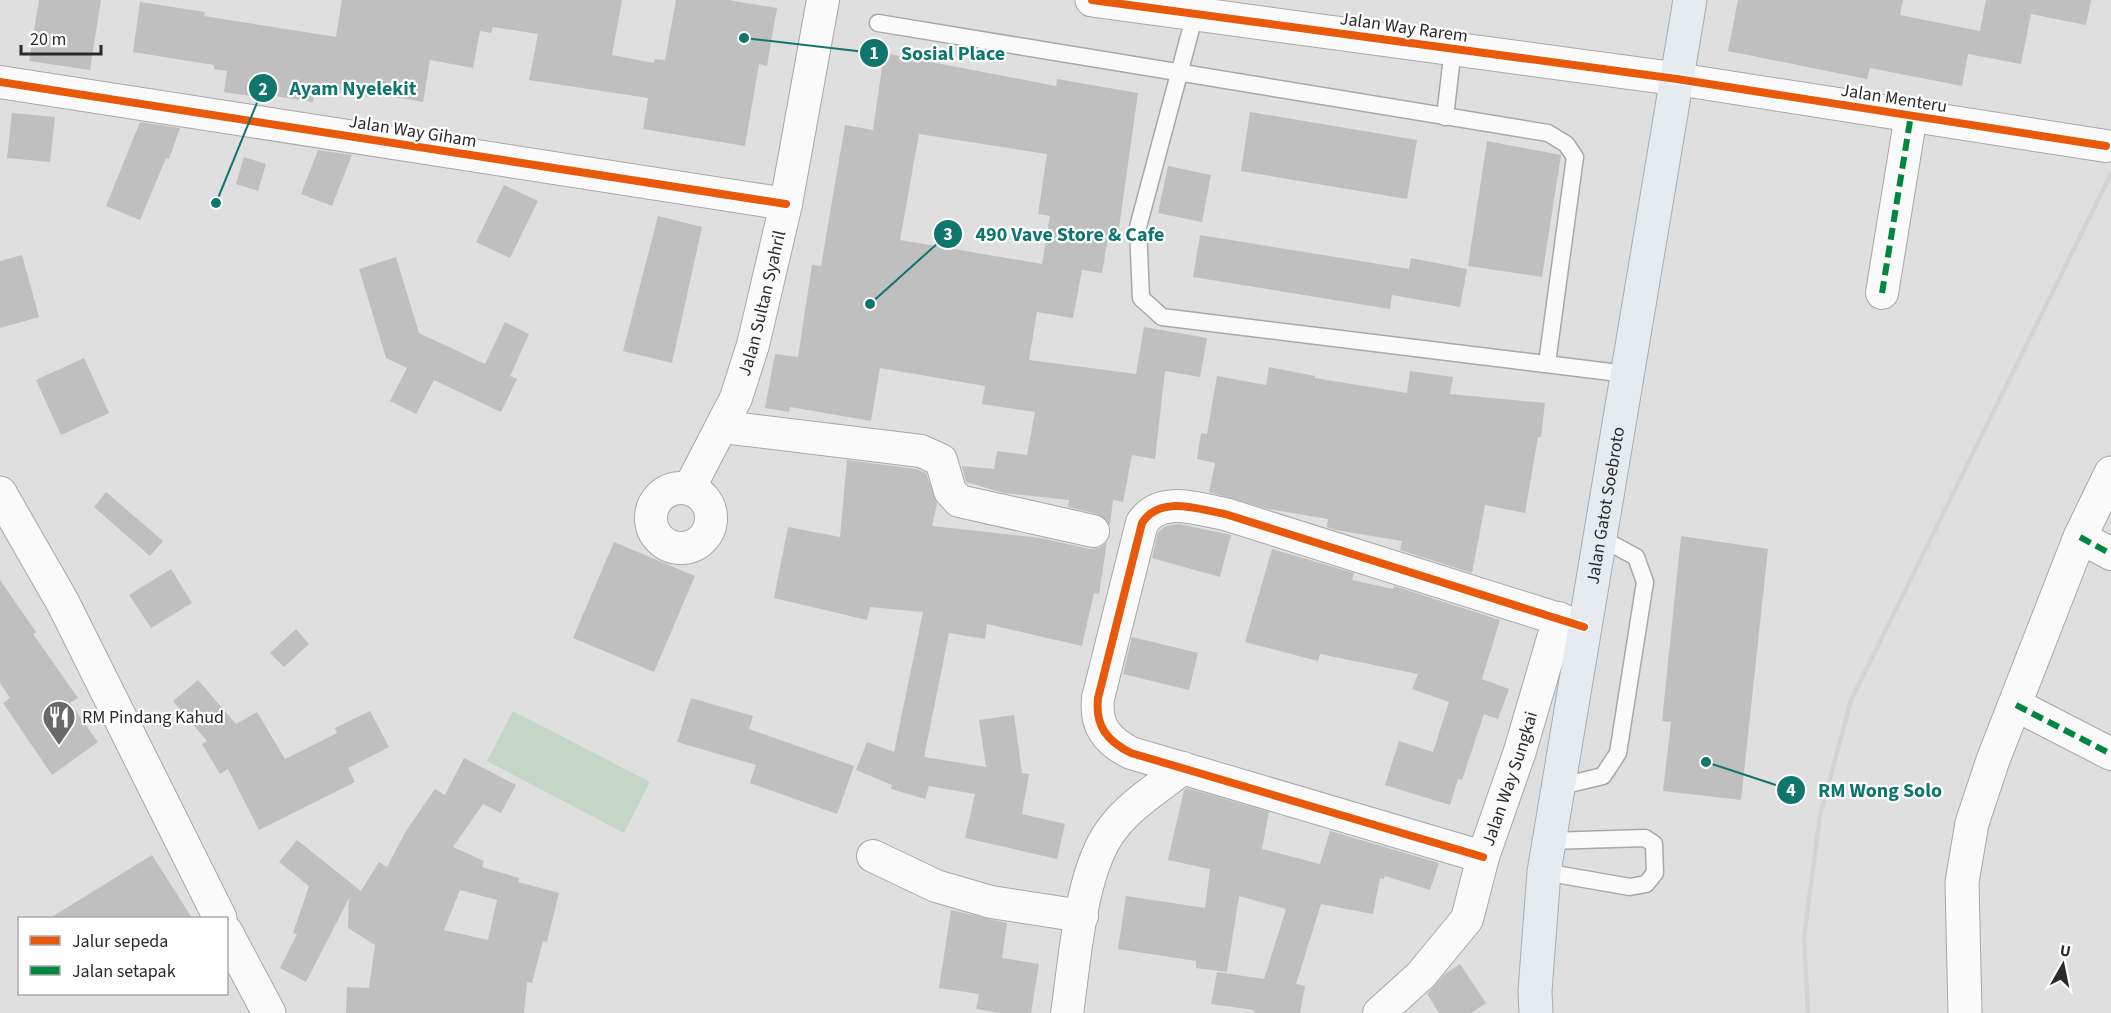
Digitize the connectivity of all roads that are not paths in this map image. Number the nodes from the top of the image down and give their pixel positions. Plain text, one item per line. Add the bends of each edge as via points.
1 (823, 0) edge
2 (1092, 0) edge
3 (1690, 0) edge
4 (1196, 7) edge
5 (878, 23) dead end
6 (1453, 48) junction
7 (1179, 73) junction
8 (1677, 79) junction
9 (0, 82) edge
10 (1911, 115) junction
11 (1445, 117) junction
12 (2106, 146) dead end
13 (786, 204) junction
14 (1882, 293) dead end
15 (1547, 363) junction
16 (1627, 374) junction
17 (723, 427) junction
18 (2111, 473) edge
19 (689, 489) dead end
20 (0, 493) edge
21 (1093, 531) dead end
22 (1599, 537) junction
23 (2080, 537) junction
24 (2111, 554) edge
25 (1572, 622) junction
26 (2016, 705) junction
27 (2111, 754) edge
28 (1183, 768) junction
29 (1557, 787) junction
30 (873, 855) dead end
31 (1546, 856) junction
32 (1483, 857) junction
33 (1082, 916) junction
34 (220, 917) edge
35 (228, 936) edge
36 (269, 1013) edge
37 (1067, 1013) edge
38 (1379, 1013) edge
39 (1536, 1013) edge
40 (1965, 1013) edge

1 - 13 street, Jalan Sultan Syahril
2 - 4 street, Jalan Way Rarem
3 - 8 main road, Jalan Gatot Soebroto
4 - 6 street, Jalan Way Rarem
4 - 7 lane
5 - 7 lane
6 - 8 street, Jalan Way Rarem
6 - 11 lane
7 - 11 lane
7 - 15 lane via 1138,227 1141,298 1162,317
8 - 10 street, Jalan Menteru
8 - 16 main road, Jalan Gatot Soebroto
9 - 13 street, Jalan Way Giham
10 - 12 street, Jalan Menteru
10 - 14 street
11 - 15 lane via 1548,134 1566,144 1575,157
13 - 17 street, Jalan Sultan Syahril via 753,345
15 - 16 lane
16 - 22 main road, Jalan Gatot Soebroto
17 - 19 street, Jalan Sultan Syahril
17 - 21 street via 921,451 941,460 950,491 959,501
18 - 23 street
20 - 34 street via 63,603
22 - 25 main road, Jalan Gatot Soebroto
22 - 29 lane via 1636,557 1645,582 1618,753 1603,776
23 - 24 street
23 - 26 street
25 - 28 street via 1225,514 1170,506 1154,509 1139,533 1098,698 1099,724 1115,745
25 - 29 main road, Jalan Gatot Soebroto
25 - 32 street, Jalan Way Sungkai
26 - 27 street
26 - 40 street via 1972,823 1962,882
28 - 32 street
28 - 33 street via 1112,828 1090,876
29 - 31 main road, Jalan Gatot Soebroto
30 - 33 street via 936,886 991,902
31 - 31 lane via 1645,838 1654,844 1655,873 1646,884 1630,886
31 - 39 main road, Jalan Gatot Soebroto
32 - 38 street, Jalan Way Sungkai via 1467,919 1421,975
33 - 37 street
35 - 36 street

